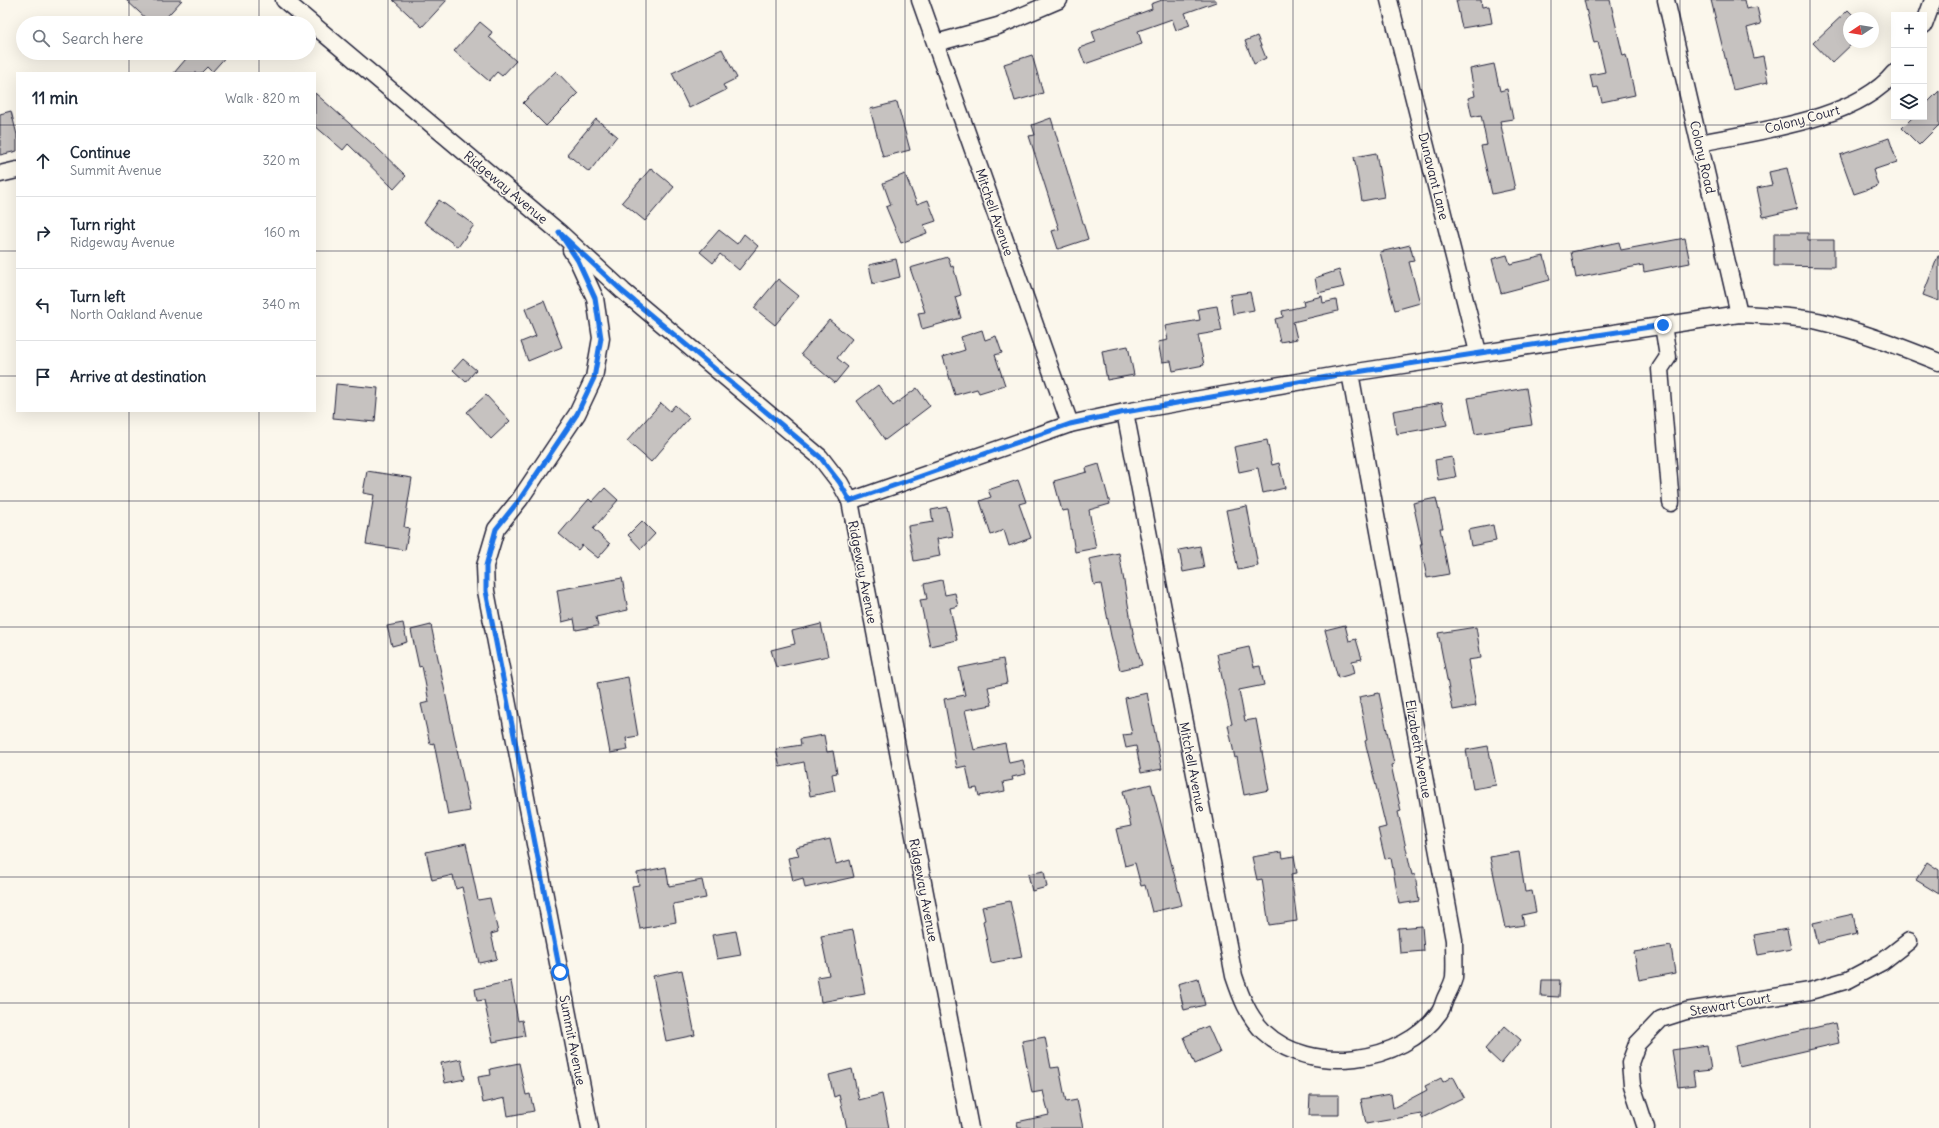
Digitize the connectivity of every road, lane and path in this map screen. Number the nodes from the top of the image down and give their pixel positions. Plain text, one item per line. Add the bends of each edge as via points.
1 (284, 0) edge
2 (920, 0) edge
3 (1059, 0) edge
4 (1389, 0) edge
5 (1666, 0) edge
6 (1933, 0) edge
7 (303, 16) edge
8 (1927, 17) edge
9 (316, 27) edge
10 (936, 43) junction
11 (1891, 77) edge
12 (1700, 143) junction
13 (16, 170) edge
14 (0, 174) edge
15 (559, 232) junction
16 (1739, 314) junction
17 (1663, 325) junction
18 (1478, 352) junction
19 (1939, 362) edge
20 (1350, 373) junction
21 (1125, 412) junction
22 (1070, 424) junction
23 (850, 501) junction
24 (1671, 503) dead end
25 (1909, 941) dead end
26 (1342, 1059) joint
27 (590, 1128) edge
28 (970, 1128) edge
29 (1646, 1128) edge

1 - 7 street, Ridgeway Avenue
2 - 10 street, Mitchell Avenue
3 - 10 street via 998,26
4 - 18 street, Dunavant Lane
5 - 12 street, Colony Road
6 - 8 street
9 - 15 street, Ridgeway Avenue
10 - 22 street, Mitchell Avenue
11 - 12 street, Colony Court via 1855,104 1825,115
12 - 16 street, Colony Road
13 - 14 street
15 - 23 street, Ridgeway Avenue via 622,291 820,457
15 - 27 street, Summit Avenue via 578,261 595,298 601,338 594,378 577,414 520,499 496,529 486,566 486,591
16 - 17 street
16 - 19 street via 1779,315 1818,321 1879,339
17 - 18 street
17 - 24 street via 1668,357 1660,369
18 - 20 street
20 - 21 street
20 - 26 street, Elizabeth Avenue via 1454,940 1454,978 1439,1013 1412,1040 1377,1054
21 - 22 street
21 - 26 street, Mitchell Avenue via 1234,976 1245,1007 1264,1032 1291,1050 1322,1059
22 - 23 street
23 - 28 street, Ridgeway Avenue
25 - 29 street, Stewart Court via 1882,962 1848,980 1810,990 1686,1011 1661,1020 1637,1044 1630,1063 1632,1085

